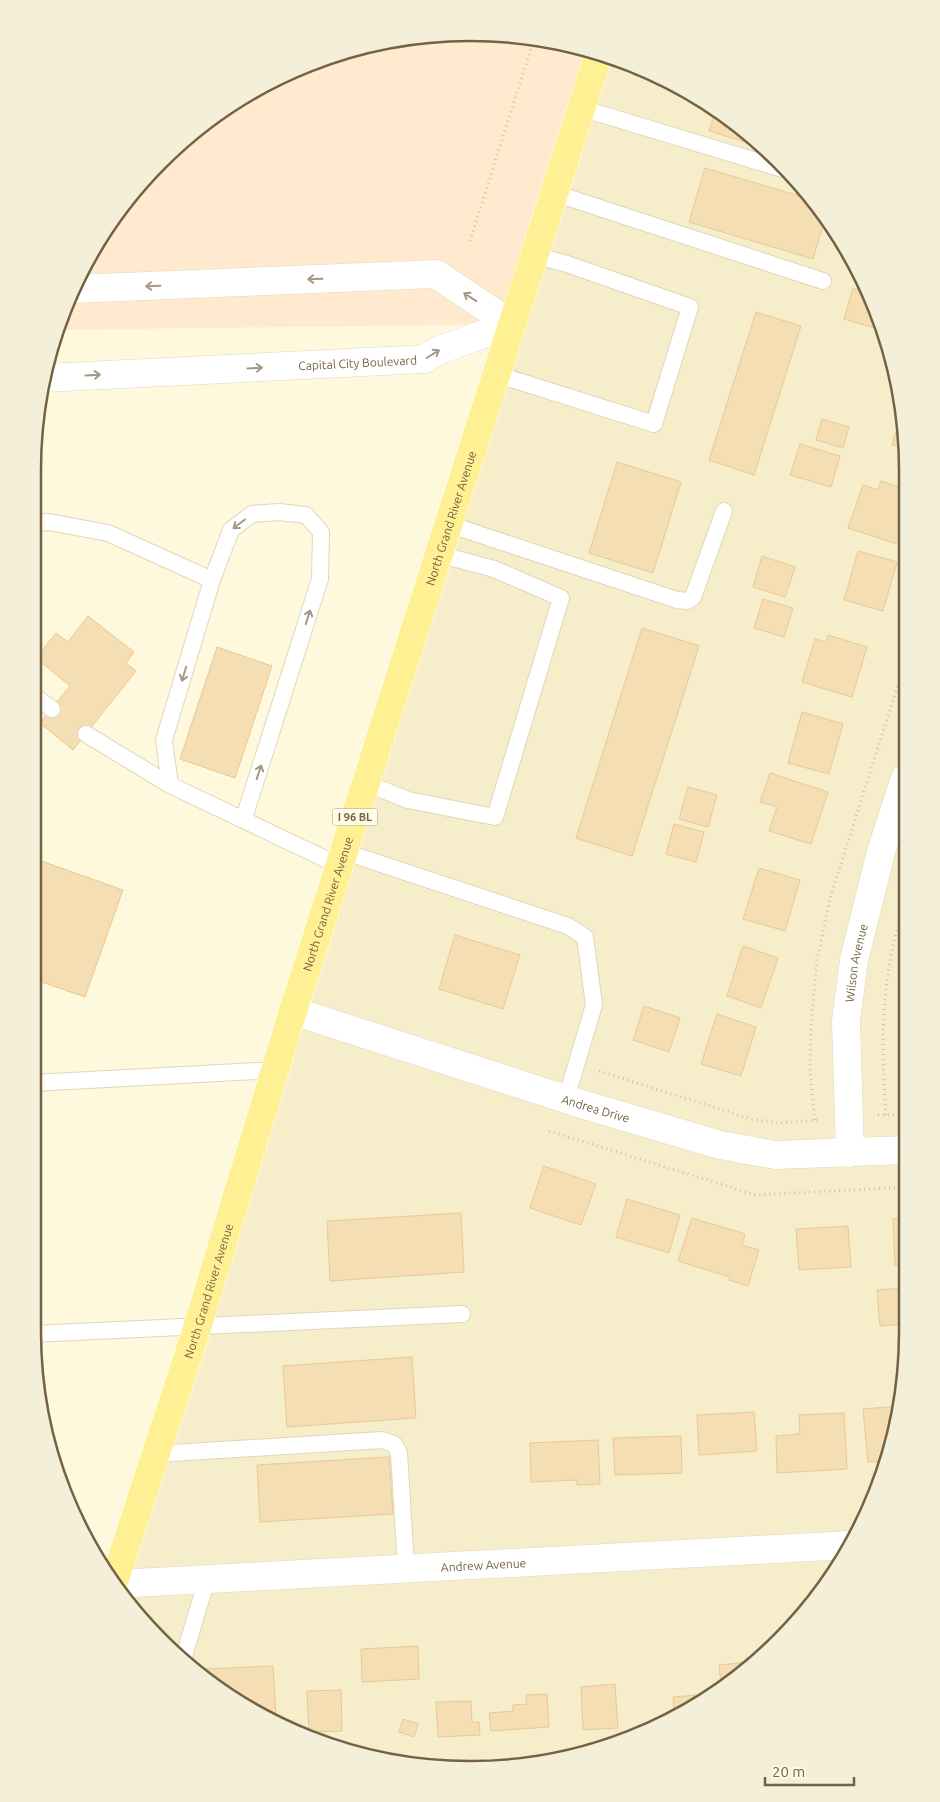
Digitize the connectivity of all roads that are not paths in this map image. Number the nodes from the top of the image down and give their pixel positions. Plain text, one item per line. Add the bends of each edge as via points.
1 (597, 61) edge
2 (581, 108) junction
3 (772, 166) edge
4 (554, 193) junction
5 (534, 256) junction
6 (823, 280) dead end
7 (81, 289) edge
8 (511, 324) junction
9 (496, 374) junction
10 (51, 378) edge
11 (724, 511) dead end
12 (41, 523) edge
13 (448, 524) junction
14 (438, 554) junction
15 (212, 580) junction
16 (41, 701) edge
17 (52, 709) dead end
18 (86, 734) dead end
19 (366, 783) junction
20 (170, 785) junction
21 (899, 796) edge
22 (244, 818) junction
23 (342, 859) junction
24 (293, 1012) junction
25 (276, 1070) junction
26 (41, 1083) edge
27 (566, 1099) junction
28 (899, 1150) edge
29 (850, 1153) junction
30 (462, 1314) dead end
31 (197, 1328) junction
32 (41, 1334) edge
33 (156, 1454) junction
34 (841, 1545) edge
35 (406, 1568) junction
36 (118, 1575) edge
37 (207, 1579) junction
38 (123, 1583) edge
39 (185, 1652) edge

1 - 2 main road, North Grand River Avenue / I 96 BL
2 - 3 lane
2 - 4 main road, North Grand River Avenue / I 96 BL
4 - 5 main road, North Grand River Avenue / I 96 BL
4 - 6 lane
5 - 8 main road, North Grand River Avenue / I 96 BL
5 - 9 lane via 568,264 690,307 654,424
8 -> 7 street via 436,274
8 - 9 main road, North Grand River Avenue / I 96 BL
10 -> 8 street, Capital City Boulevard via 426,359 437,351
9 - 13 main road, North Grand River Avenue / I 96 BL
11 - 13 lane via 693,598 687,601
12 - 15 lane via 108,533
13 - 14 main road, North Grand River Avenue / I 96 BL
14 - 19 main road, North Grand River Avenue / I 96 BL
14 - 19 lane via 494,570 561,598 495,817 408,800
15 -> 20 lane via 164,740
22 -> 15 lane via 320,579 321,532 306,515 252,514 231,530
16 - 17 lane
18 - 20 lane
19 - 23 main road, North Grand River Avenue / I 96 BL
20 - 22 lane
21 - 29 street, Wilson Avenue via 881,852 854,960 846,1021
22 - 23 lane
23 - 24 main road, North Grand River Avenue / I 96 BL
23 - 27 lane via 568,926 584,937 594,1005
24 - 25 main road, North Grand River Avenue / I 96 BL
24 - 27 street, Andrea Drive
25 - 26 lane
25 - 31 main road, North Grand River Avenue / I 96 BL
27 - 29 street, Andrea Drive via 720,1145 775,1155
28 - 29 street, Andrea Drive
30 - 31 lane
31 - 32 lane
31 - 33 main road, North Grand River Avenue / I 96 BL
33 - 35 lane via 382,1440 394,1444 399,1453
33 - 36 main road, North Grand River Avenue / I 96 BL
34 - 35 street, Andrew Avenue
35 - 37 street, Andrew Avenue
37 - 38 street, Andrew Avenue
37 - 39 lane

